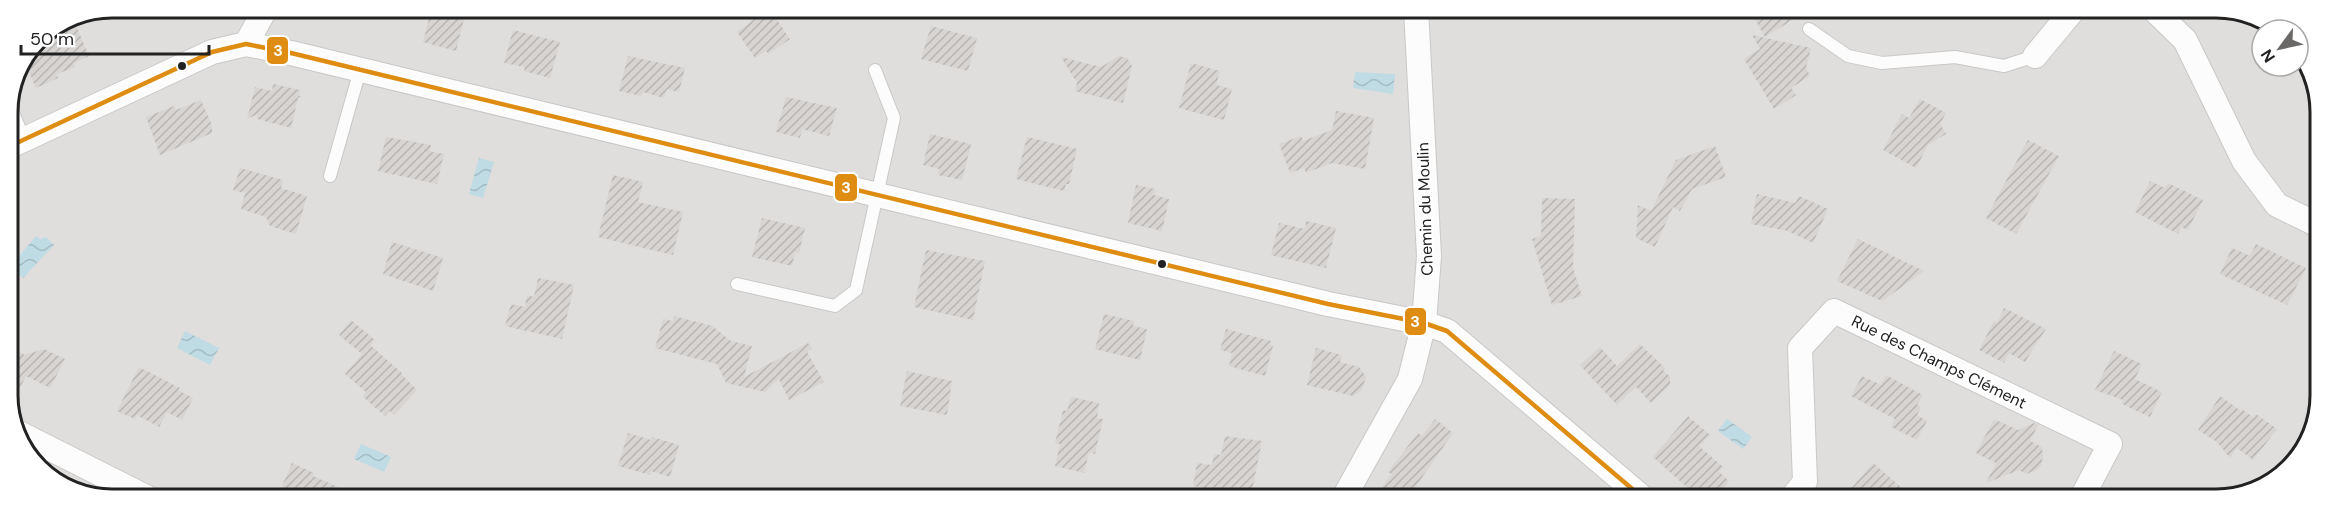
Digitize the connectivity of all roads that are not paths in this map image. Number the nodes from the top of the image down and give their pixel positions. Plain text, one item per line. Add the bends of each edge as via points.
1 (260, 18) edge
2 (1416, 18) edge
3 (2067, 18) edge
4 (2162, 18) edge
5 (1809, 30) dead end
6 (246, 44) junction
7 (2035, 56) joint
8 (360, 70) junction
9 (874, 70) dead end
10 (18, 142) edge
11 (330, 176) dead end
12 (879, 195) junction
13 (2310, 221) edge
14 (737, 284) dead end
15 (1424, 323) junction
16 (29, 438) edge
17 (130, 489) edge
18 (1348, 489) edge
19 (1632, 489) edge
20 (1799, 489) edge
21 (2086, 489) edge

1 - 6 street
2 - 15 street, Chemin du Moulin via 1429,256
3 - 7 street
4 - 13 street via 2185,40 2244,161 2277,205
5 - 7 lane via 1848,56 1882,63 1955,57 2004,66
6 - 8 street
6 - 10 street via 212,52
8 - 11 lane
8 - 12 street
9 - 12 lane via 894,118
12 - 14 lane via 856,290 835,306
12 - 15 street via 1328,304
15 - 18 street, Chemin du Moulin via 1410,379
15 - 19 street via 1447,331
16 - 17 street
20 - 21 street, Rue des Champs Clément via 1805,482 1800,348 1834,311 2110,444

